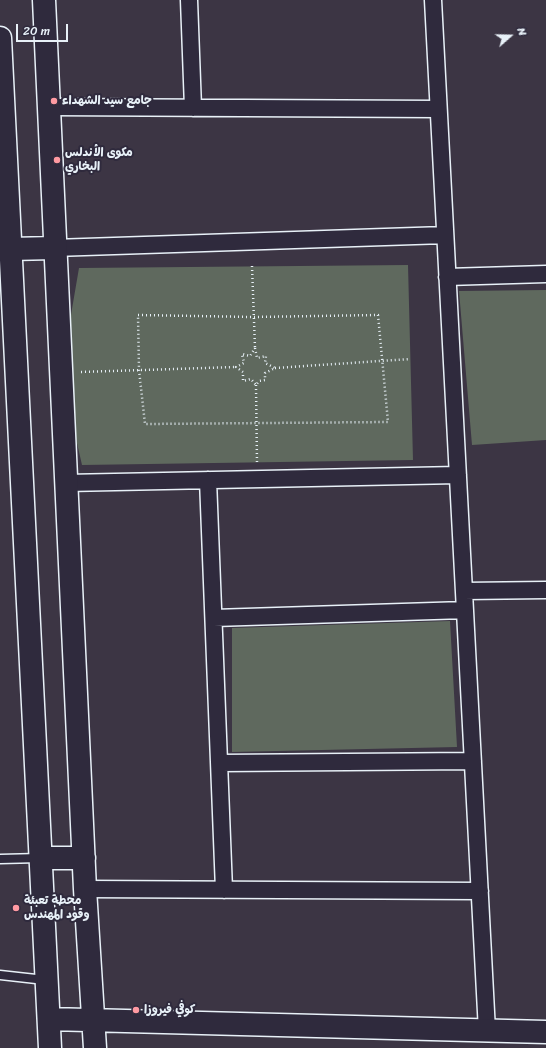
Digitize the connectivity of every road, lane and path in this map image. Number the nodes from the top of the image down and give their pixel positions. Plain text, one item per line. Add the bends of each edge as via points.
1 (44, 0) edge
2 (189, 0) edge
3 (433, 0) edge
4 (0, 38) edge
5 (49, 107) junction
6 (194, 108) junction
7 (438, 109) junction
8 (1, 111) edge
9 (445, 235) junction
10 (5, 248) edge
11 (54, 248) junction
12 (252, 266) dead end
13 (546, 274) edge
14 (447, 277) junction
15 (253, 317) junction
16 (255, 348) junction
17 (410, 359) dead end
18 (382, 361) junction
19 (236, 367) junction
20 (274, 368) junction
21 (139, 370) junction
22 (61, 373) junction
23 (256, 385) junction
24 (256, 423) junction
25 (256, 463) dead end
26 (458, 475) junction
27 (208, 480) junction
28 (66, 483) junction
29 (546, 590) edge
30 (464, 591) junction
31 (465, 610) junction
32 (214, 618) junction
33 (473, 761) junction
34 (220, 763) junction
35 (41, 858) junction
36 (84, 858) junction
37 (0, 860) edge
38 (85, 889) junction
39 (224, 890) junction
40 (480, 891) junction
41 (0, 975) edge
42 (48, 980) junction
43 (50, 1019) junction
44 (93, 1019) junction
45 (487, 1031) junction
46 (546, 1032) edge
47 (50, 1048) edge
48 (96, 1048) edge

1 - 5 main road
2 - 6 street
3 - 7 street
4 - 8 main road
5 - 6 street
5 - 11 main road
6 - 7 street
7 - 9 street
8 - 10 main road
9 - 11 street
9 - 14 street
10 - 11 main road
10 - 35 main road
11 - 22 main road
12 - 15 path
13 - 14 street
14 - 26 street
15 - 16 path
15 - 18 path via 378,315
15 - 21 path via 138,315
16 - 19 path via 250,356 242,354 244,363
16 - 20 path via 257,358 266,356 265,363
17 - 18 path
18 - 20 path
18 - 24 path via 388,422
19 - 21 path
19 - 23 path via 243,372 243,381 251,380
20 - 23 path via 265,373 265,380 259,380
21 - 22 path
21 - 24 path via 144,424
22 - 28 main road
23 - 24 path
24 - 25 path
26 - 27 street
26 - 30 street
27 - 28 street
27 - 32 street
28 - 36 main road
29 - 30 street
30 - 31 street
31 - 32 street
31 - 33 street
32 - 34 street
33 - 34 street
33 - 40 street
34 - 39 street
35 - 36 main road
35 - 37 lane
35 - 42 main road
36 - 38 main road
38 - 39 street
38 - 44 main road
39 - 40 street
40 - 45 street
41 - 42 lane
42 - 43 main road
43 - 44 main road
43 - 47 main road
44 - 45 main road
44 - 48 main road
45 - 46 main road

